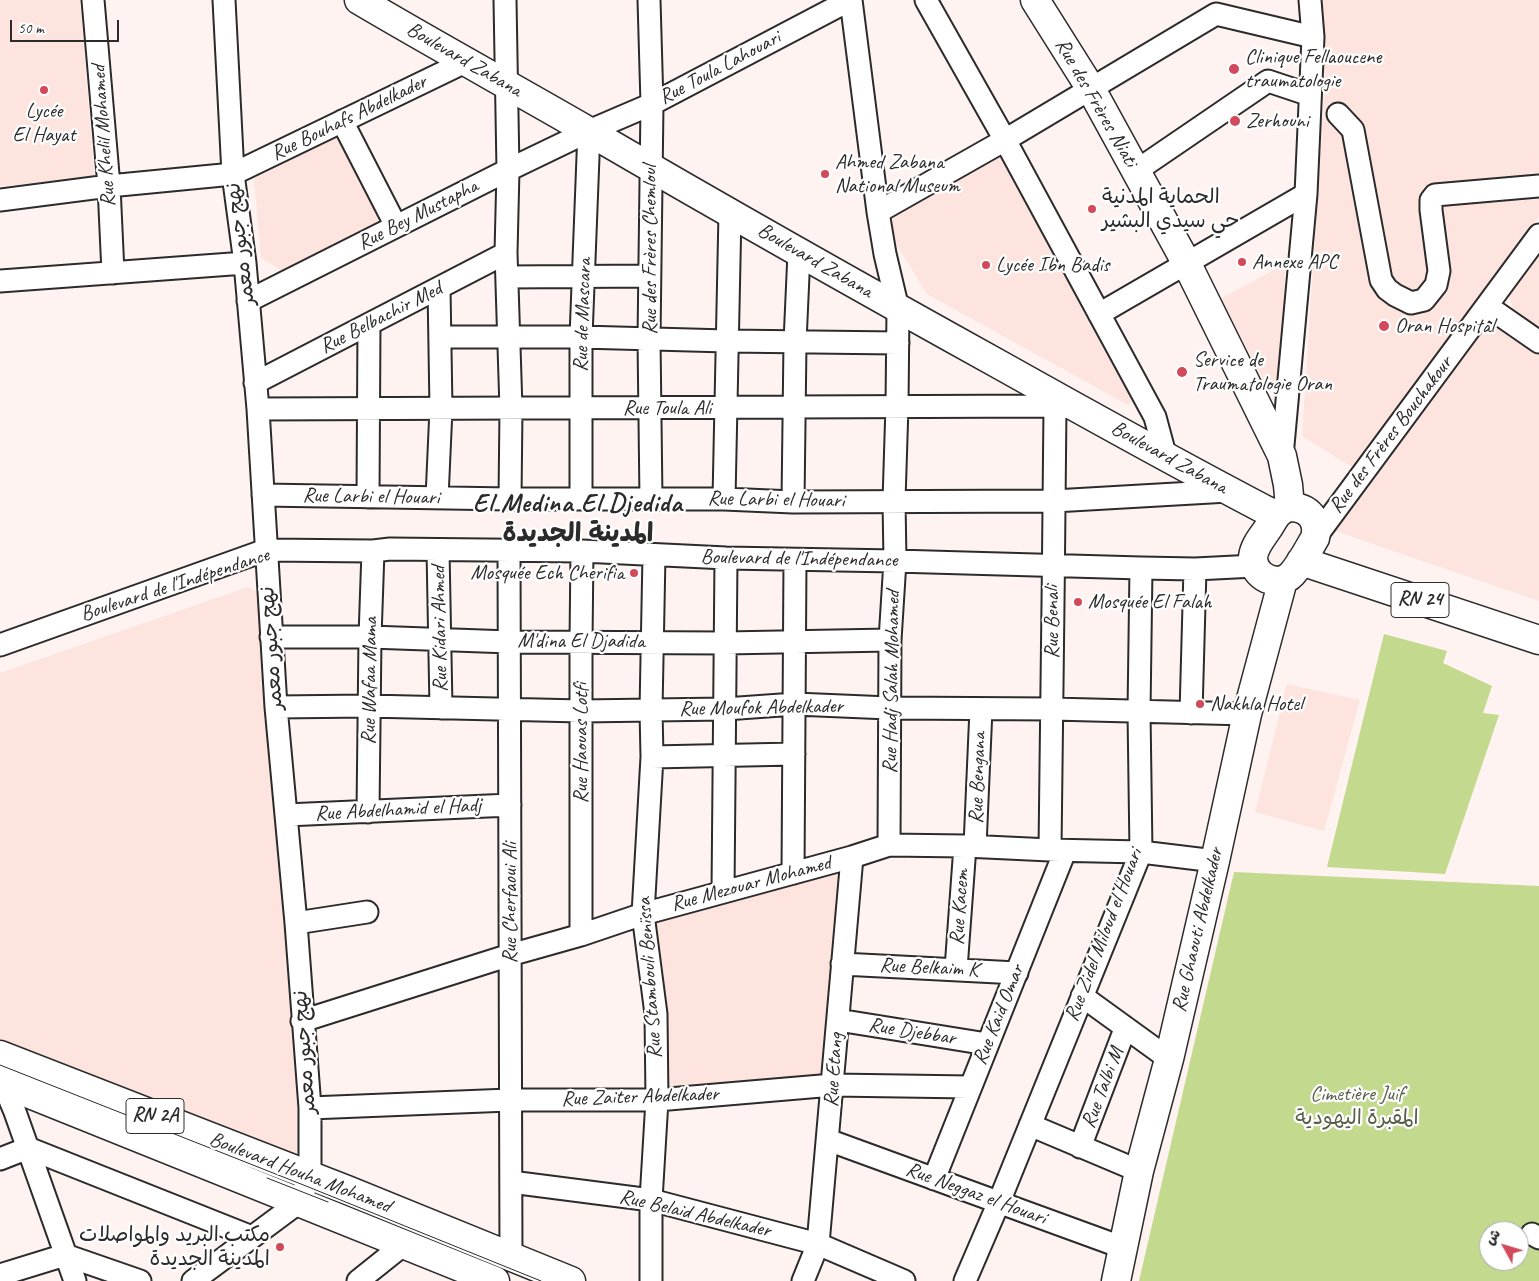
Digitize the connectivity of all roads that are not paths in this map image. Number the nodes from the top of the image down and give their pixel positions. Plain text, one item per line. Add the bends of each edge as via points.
1 (93, 0) edge
2 (224, 0) edge
3 (359, 0) edge
4 (505, 0) edge
5 (649, 0) edge
6 (850, 0) edge
7 (926, 0) edge
8 (1035, 0) edge
9 (1310, 0) edge
10 (1216, 7) edge
11 (1314, 37) junction
12 (465, 62) junction
13 (508, 85) junction
14 (1091, 89) junction
15 (1310, 95) junction
16 (652, 104) junction
17 (1338, 114) dead end
18 (342, 121) junction
19 (589, 132) junction
20 (1005, 140) junction
21 (650, 168) junction
22 (508, 170) junction
23 (1136, 171) junction
24 (233, 174) junction
25 (109, 186) junction
26 (1539, 186) edge
27 (1306, 194) junction
28 (0, 200) edge
29 (878, 212) junction
30 (730, 213) junction
31 (396, 226) junction
32 (1539, 235) edge
33 (506, 253) junction
34 (799, 253) junction
35 (245, 264) junction
36 (1187, 264) junction
37 (113, 273) junction
38 (583, 276) junction
39 (650, 276) junction
40 (507, 277) junction
41 (0, 281) edge
42 (439, 288) junction
43 (248, 301) junction
44 (1487, 306) junction
45 (898, 309) junction
46 (1099, 314) junction
47 (369, 324) junction
48 (440, 337) junction
49 (581, 337) junction
50 (509, 338) junction
51 (649, 339) junction
52 (727, 341) junction
53 (795, 342) junction
54 (1539, 342) edge
55 (898, 343) junction
56 (255, 383) junction
57 (1061, 403) junction
58 (897, 406) junction
59 (580, 407) junction
60 (795, 407) junction
61 (650, 408) junction
62 (726, 408) junction
63 (258, 409) junction
64 (368, 409) junction
65 (441, 409) junction
66 (511, 409) junction
67 (1282, 456) junction
68 (1166, 458) junction
69 (1228, 491) junction
70 (263, 495) junction
71 (368, 497) junction
72 (437, 498) junction
73 (510, 499) junction
74 (581, 499) junction
75 (724, 499) junction
76 (651, 500) junction
77 (894, 501) junction
78 (1054, 501) junction
79 (793, 502) junction
80 (1283, 511) junction
81 (266, 550) junction
82 (438, 550) junction
83 (509, 550) junction
84 (373, 551) junction
85 (582, 551) junction
86 (654, 555) junction
87 (726, 558) junction
88 (795, 560) junction
89 (1300, 560) junction
90 (895, 561) junction
91 (1052, 566) junction
92 (1255, 566) junction
93 (1141, 568) junction
94 (1196, 569) junction
95 (271, 637) junction
96 (370, 637) junction
97 (440, 639) junction
98 (890, 640) junction
99 (1539, 640) edge
100 (652, 641) junction
101 (794, 641) junction
102 (510, 642) junction
103 (581, 642) junction
104 (725, 643) junction
105 (0, 645) edge
106 (795, 704) junction
107 (368, 706) junction
108 (276, 707) junction
109 (441, 708) junction
110 (890, 708) junction
111 (509, 709) junction
112 (725, 709) junction
113 (981, 709) junction
114 (651, 710) junction
115 (1053, 710) junction
116 (581, 711) junction
117 (1139, 712) junction
118 (1191, 713) junction
119 (1247, 714) junction
120 (794, 754) junction
121 (725, 755) junction
122 (652, 757) junction
123 (510, 805) junction
124 (368, 812) junction
125 (286, 815) junction
126 (889, 845) junction
127 (970, 846) junction
128 (1058, 851) junction
129 (1141, 852) junction
130 (852, 857) junction
131 (1215, 861) junction
132 (793, 872) junction
133 (723, 892) junction
134 (367, 912) dead end
135 (643, 914) junction
136 (296, 923) junction
137 (581, 935) junction
138 (510, 955) junction
139 (842, 964) junction
140 (956, 969) junction
141 (1017, 973) junction
142 (1082, 996) junction
143 (838, 1020) junction
144 (302, 1021) junction
145 (1125, 1029) junction
146 (987, 1044) junction
147 (0, 1055) edge
148 (1168, 1059) junction
149 (1, 1083) edge
150 (833, 1085) junction
151 (970, 1087) junction
152 (509, 1100) junction
153 (657, 1100) junction
154 (310, 1108) junction
155 (1030, 1125) junction
156 (828, 1140) junction
157 (1080, 1147) junction
158 (28, 1148) junction
159 (0, 1159) edge
160 (1139, 1171) junction
161 (310, 1177) junction
162 (934, 1178) junction
163 (511, 1182) junction
164 (651, 1200) junction
165 (999, 1202) junction
166 (298, 1203) junction
167 (252, 1237) junction
168 (403, 1244) junction
169 (818, 1244) junction
170 (1124, 1248) junction
171 (65, 1255) junction
172 (511, 1256) junction
173 (0, 1275) edge
174 (74, 1281) edge
175 (140, 1281) edge
176 (193, 1281) edge
177 (358, 1281) edge
178 (495, 1281) edge
179 (572, 1281) edge
180 (650, 1281) edge
181 (803, 1281) edge
182 (904, 1281) edge
183 (965, 1281) edge
184 (1116, 1281) edge

1 - 25 street, Rue Khelil Mohamed
2 - 24 street, نهج جبور معمر
3 - 12 main road, Boulevard Zabana
4 - 13 street
5 - 16 street, Rue des Frères Chemloul
6 - 16 street, Rue Toula Lahouari
6 - 29 street, Rue Hadj Salah Mohamed
7 - 20 street
8 - 14 main road, Rue des Frères Niati
9 - 11 street
10 - 11 street
10 - 14 street
11 - 15 street
12 - 13 main road, Boulevard Zabana
12 - 18 street, Rue Bouhafs Abdelkader
13 - 19 main road, Boulevard Zabana
13 - 22 street
14 - 20 street
14 - 23 main road, Rue des Frères Niati
15 - 23 street via 1268,81
15 - 27 street
16 - 19 street, Rue Toula Lahouari
16 - 21 street, Rue des Frères Chemloul
17 - 26 street via 1354,130 1381,280 1387,289 1411,303 1424,300 1436,285 1440,271 1431,210 1431,200 1435,195
18 - 24 street, Rue Bouhafs Abdelkader
18 - 31 street
19 - 21 main road, Boulevard Zabana
19 - 22 street, Rue Bey Mustapha
19 - 38 street, Rue de Mascara
20 - 29 street
20 - 46 street
21 - 30 main road, Boulevard Zabana
21 - 39 street, Rue des Frères Chemloul
22 - 31 street, Rue Bey Mustapha
22 - 33 street
23 - 36 main road, Rue des Frères Niati
24 - 25 street
24 - 35 street, نهج جبور معمر
25 - 28 street
25 - 37 street, Rue Khelil Mohamed
27 - 36 street
27 - 67 street
29 - 45 street, Rue Hadj Salah Mohamed
30 - 34 main road, Boulevard Zabana
30 - 52 street
31 - 43 street, Rue Bey Mustapha
32 - 44 street, Rue des Frères Bouchakour
33 - 40 street
33 - 42 street, Rue Belbachir Med
34 - 45 main road, Boulevard Zabana
34 - 53 street
35 - 37 street
35 - 43 street, نهج جبور معمر
36 - 46 street
36 - 67 main road, Rue des Frères Niati
37 - 41 street
38 - 39 street
38 - 40 street
38 - 49 street, Rue de Mascara
39 - 51 street, Rue des Frères Chemloul
40 - 50 street
42 - 47 street, Rue Belbachir Med
42 - 48 street
43 - 56 street, نهج جبور معمر
44 - 54 street
44 - 89 street, Rue des Frères Bouchakour
45 - 55 street, Rue Hadj Salah Mohamed
45 - 57 main road, Boulevard Zabana
46 - 68 street via 1155,417
47 - 56 street, Rue Belbachir Med
47 - 64 street
48 - 50 street
48 - 65 street
49 - 50 street
49 - 51 street
49 - 59 street, Rue de Mascara
50 - 66 street
51 - 52 street
51 - 61 street, Rue des Frères Chemloul
52 - 53 street
52 - 62 street
53 - 55 street
53 - 60 street
55 - 58 street, Rue Hadj Salah Mohamed
56 - 63 street, نهج جبور معمر
57 - 58 street, Rue Toula Ali
57 - 68 main road, Boulevard Zabana
57 - 78 street, Rue Benali
58 - 60 street, Rue Toula Ali
58 - 77 street, Rue Hadj Salah Mohamed
59 - 61 street, Rue Toula Ali
59 - 66 street, Rue Toula Ali
59 - 74 street, Rue de Mascara
60 - 62 street, Rue Toula Ali
60 - 79 street
61 - 62 street, Rue Toula Ali
61 - 76 street, Rue des Frères Chemloul
62 - 75 street
63 - 64 street, Rue Toula Ali
63 - 70 street, نهج جبور معمر
64 - 65 street, Rue Toula Ali
64 - 71 street
65 - 66 street, Rue Toula Ali
65 - 72 street
66 - 73 street
67 - 80 main road, Rue des Frères Niati via 1288,484
68 - 69 main road, Boulevard Zabana
69 - 78 street, Rue Larbi el Houari
69 - 80 main road, Boulevard Zabana
70 - 71 street, Rue Larbi el Houari
70 - 81 street, نهج جبور معمر
71 - 72 street, Rue Larbi el Houari
72 - 73 street, Rue Larbi el Houari
73 - 74 street, Rue Larbi el Houari
74 - 76 street, Rue Larbi el Houari
75 - 76 street, Rue Larbi el Houari
75 - 79 street, Rue Larbi el Houari
77 - 78 street, Rue Larbi el Houari
77 - 79 street, Rue Larbi el Houari
77 - 90 street, Rue Hadj Salah Mohamed
78 - 91 street, Rue Benali
80 - 89 main road, Boulevard Zabana via 1298,507 1306,510 1316,523 1317,532
80 - 92 main road via 1254,550
81 - 84 street, Boulevard de l'Indépendance
81 - 95 street, نهج جبور معمر
81 - 105 street, Boulevard de l'Indépendance
82 - 83 street, Boulevard de l'Indépendance
82 - 84 street, Boulevard de l'Indépendance
82 - 97 street, Rue Kidari Ahmed
83 - 85 street, Boulevard de l'Indépendance
83 - 102 street, Rue Cherfaoui Ali
84 - 96 street, Rue Wafaa Mama
85 - 86 street, Boulevard de l'Indépendance
85 - 103 street, Rue Haouas Lotfi
86 - 87 street, Boulevard de l'Indépendance
86 - 100 street, Rue Stambouli Benïssa
87 - 88 street, Boulevard de l'Indépendance
87 - 104 street
88 - 90 street, Boulevard de l'Indépendance
88 - 101 street
89 - 92 main road via 1267,579
89 - 99 main road, RN 24
89 - 119 main road, Rue Ghaouti Abdelkader
90 - 91 street, Boulevard de l'Indépendance
90 - 98 street, Rue Hadj Salah Mohamed
91 - 93 street, Boulevard de l'Indépendance
91 - 115 street, Rue Benali
92 - 94 street, Boulevard de l'Indépendance
93 - 94 street, Boulevard de l'Indépendance
93 - 117 street, Rue Zidel Miloud el Houari
94 - 118 street
95 - 96 street, M'dina El Djadida
95 - 108 street, نهج جبور معمر
96 - 97 street, M'dina El Djadida
96 - 107 street, Rue Wafaa Mama
97 - 102 street, M'dina El Djadida
97 - 109 street, Rue Kidari Ahmed
98 - 101 street, M'dina El Djadida
98 - 110 street, Rue Hadj Salah Mohamed
100 - 103 street, M'dina El Djadida
100 - 104 street, M'dina El Djadida
100 - 114 street, Rue Stambouli Benïssa
101 - 104 street, M'dina El Djadida
101 - 106 street
102 - 103 street, M'dina El Djadida
102 - 111 street, Rue Cherfaoui Ali
103 - 116 street, Rue Haouas Lotfi
104 - 112 street
106 - 110 street, Rue Moufok Abdelkader
106 - 112 street, Rue Moufok Abdelkader
106 - 120 street
107 - 108 street, Rue Moufok Abdelkader
107 - 109 street, Rue Moufok Abdelkader
107 - 124 street, Rue Wafaa Mama
108 - 125 street, نهج جبور معمر
109 - 111 street, Rue Moufok Abdelkader
110 - 113 street, Rue Moufok Abdelkader
110 - 126 street, Rue Hadj Salah Mohamed
111 - 116 street, Rue Moufok Abdelkader
111 - 123 street, Rue Cherfaoui Ali
112 - 114 street, Rue Moufok Abdelkader
112 - 121 street
113 - 115 street, Rue Moufok Abdelkader
113 - 127 street, Rue Bengana
114 - 116 street, Rue Moufok Abdelkader
114 - 122 street, Rue Stambouli Benïssa
115 - 117 street, Rue Moufok Abdelkader
115 - 128 street, Rue Benali
116 - 137 street, Rue Haouas Lotfi
117 - 118 street, Rue Moufok Abdelkader
117 - 129 street, Rue Zidel Miloud el Houari
118 - 119 street, Rue Moufok Abdelkader
119 - 131 main road, Rue Ghaouti Abdelkader
120 - 121 street
120 - 132 street
121 - 122 street
121 - 133 street
122 - 135 street, Rue Stambouli Benïssa
123 - 124 street, Rue Abdelhamid el Hadj
123 - 138 street, Rue Cherfaoui Ali
124 - 125 street, Rue Abdelhamid el Hadj
125 - 136 street, نهج جبور معمر
126 - 127 street, Rue Mezouar Mohamed
126 - 130 street, Rue Mezouar Mohamed
127 - 128 street, Rue Mezouar Mohamed
127 - 140 street, Rue Kacem
128 - 129 street, Rue Mezouar Mohamed
128 - 141 street, Rue Kaid Omar
129 - 131 street, Rue Mezouar Mohamed
129 - 142 street, Rue Zidel Miloud el Houari
130 - 132 street, Rue Mezouar Mohamed
130 - 139 street, Rue Etang
131 - 148 main road, Rue Ghaouti Abdelkader
132 - 133 street, Rue Mezouar Mohamed
133 - 135 street, Rue Mezouar Mohamed
134 - 136 street
135 - 137 street, Rue Mezouar Mohamed
135 - 153 street, Rue Stambouli Benïssa via 656,1014
136 - 144 street, نهج جبور معمر
137 - 138 street, Rue Mezouar Mohamed
138 - 144 street, Rue Mezouar Mohamed
138 - 152 street, Rue Cherfaoui Ali
139 - 140 street, Rue Belkaim K
139 - 143 street, Rue Etang
140 - 141 street, Rue Belkaim K
141 - 146 street, Rue Kaid Omar
142 - 145 street
142 - 155 street, Rue Zidel Miloud el Houari
143 - 146 street, Rue Djebbar
143 - 150 street, Rue Etang
144 - 154 street, نهج جبور معمر
145 - 148 street
145 - 157 street, Rue Talbi M
146 - 151 street, Rue Kaid Omar
147 - 161 main road, Boulevard Houha Mohamed / RN 2A
148 - 160 main road, Rue Ghaouti Abdelkader
149 - 158 street
149 - 166 main road, Boulevard Houha Mohamed / RN 2A
150 - 151 street, Rue Zaiter Abdelkader
150 - 153 street, Rue Zaiter Abdelkader
150 - 156 street, Rue Etang
151 - 162 street, Rue Kaid Omar
152 - 153 street, Rue Zaiter Abdelkader
152 - 154 street, Rue Zaiter Abdelkader
152 - 163 street, Rue Cherfaoui Ali
153 - 164 street, Rue Stambouli Benïssa
154 - 161 street, نهج جبور معمر
155 - 157 street
155 - 165 street, Rue Zidel Miloud el Houari
156 - 162 street, Rue Neggaz el Houari
156 - 169 street, Rue Etang
157 - 160 street
158 - 159 street
158 - 167 street
158 - 171 street
160 - 170 main road, Rue Ghaouti Abdelkader
161 - 166 street
161 - 172 main road, Boulevard Houha Mohamed / RN 2A
162 - 165 street, Rue Neggaz el Houari
163 - 164 street, Rue Belaid Abdelkader
163 - 172 street, Rue Cherfaoui Ali
164 - 169 street, Rue Belaid Abdelkader
164 - 180 street, Rue Stambouli Benïssa
165 - 170 street, Rue Neggaz el Houari
165 - 183 street, Rue Zidel Miloud el Houari
166 - 167 street
166 - 168 main road, Boulevard Houha Mohamed / RN 2A
167 - 176 street
168 - 177 street
168 - 178 main road, Boulevard Houha Mohamed / RN 2A
169 - 181 street, Rue Etang
169 - 182 street, Rue Belaid Abdelkader
170 - 184 main road, Rue Ghaouti Abdelkader
171 - 173 street
171 - 174 street
171 - 175 street
172 - 179 main road, Boulevard Houha Mohamed / RN 2A

